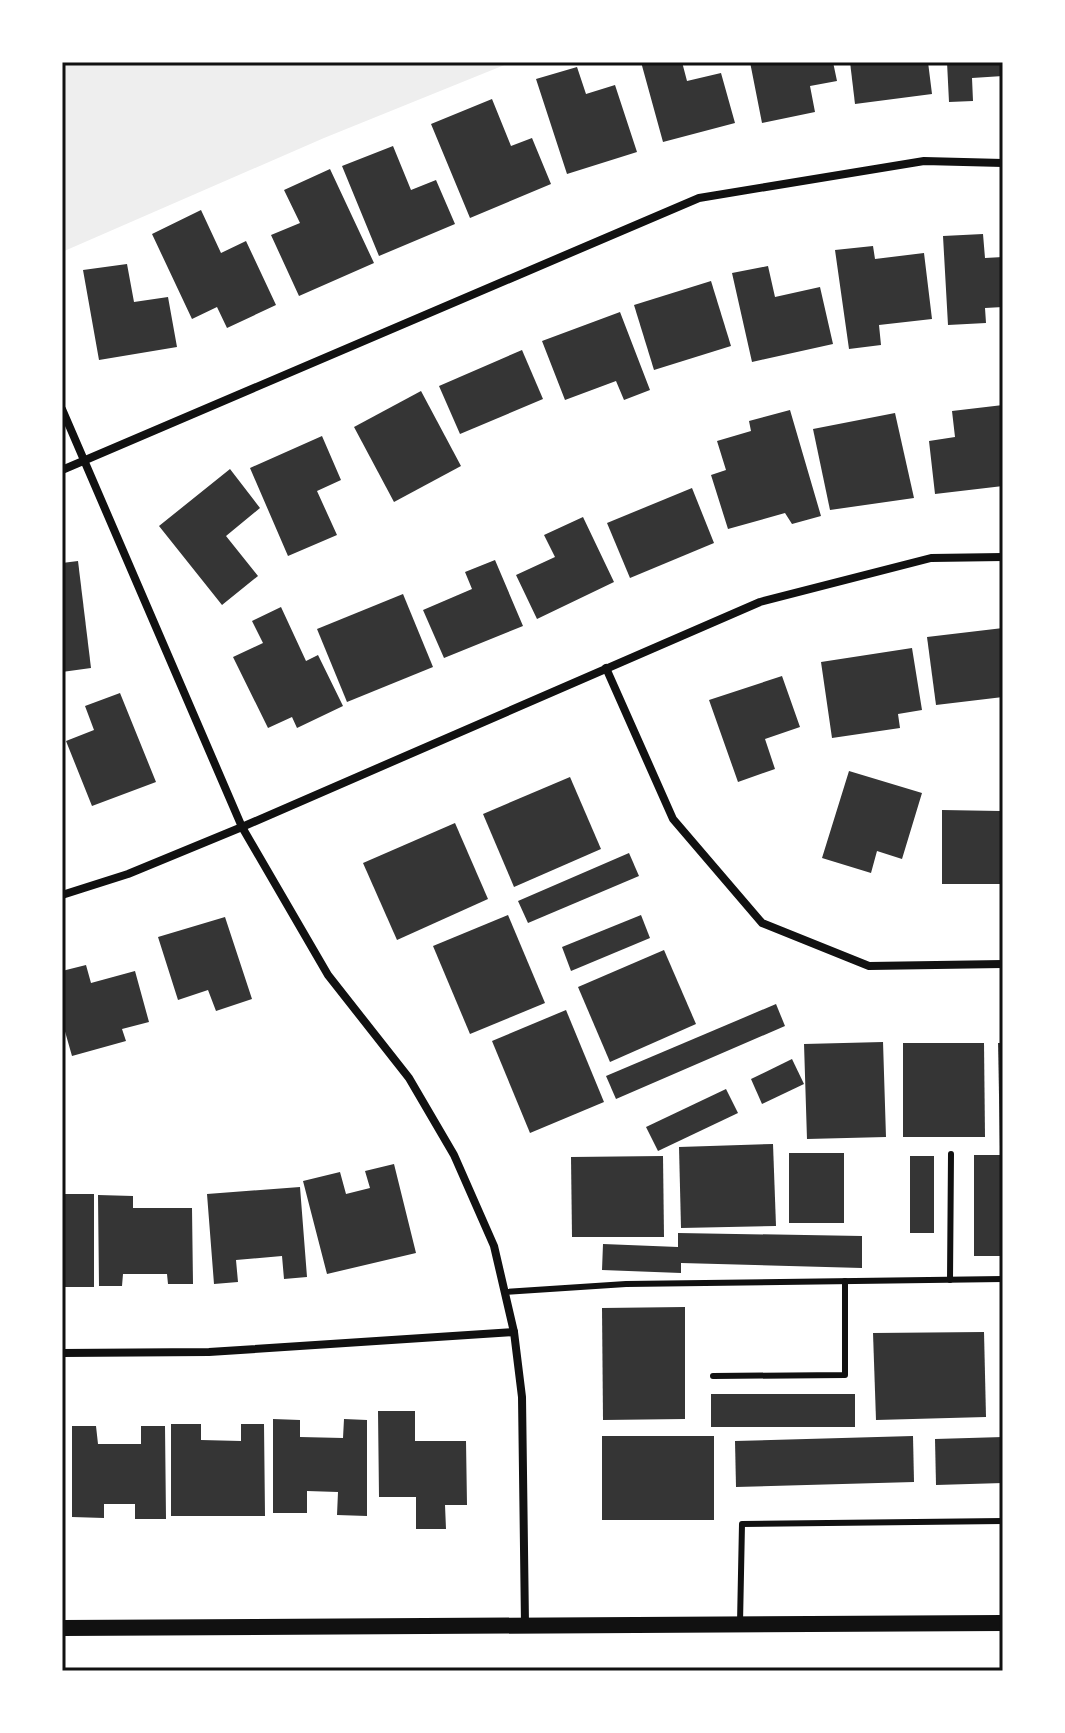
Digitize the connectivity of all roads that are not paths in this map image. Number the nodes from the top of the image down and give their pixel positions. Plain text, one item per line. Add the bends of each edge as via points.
1 (1003, 163) edge
2 (62, 409) edge
3 (83, 462) junction
4 (62, 470) edge
5 (1003, 557) edge
6 (606, 668) junction
7 (242, 827) junction
8 (62, 895) edge
9 (1003, 964) edge
10 (951, 1154) dead end
11 (1003, 1279) edge
12 (950, 1280) junction
13 (845, 1281) junction
14 (505, 1292) junction
15 (514, 1332) junction
16 (62, 1353) edge
17 (713, 1376) dead end
18 (1003, 1521) edge
19 (1003, 1623) edge
20 (525, 1624) junction
21 (740, 1624) junction
22 (62, 1628) edge

1 - 3 street via 924,161 699,198
2 - 3 street
3 - 4 street
3 - 7 street
5 - 6 street via 931,558 760,602
6 - 7 street
6 - 9 street via 673,819 762,923 869,966
7 - 8 street
7 - 14 street via 328,975 409,1078 454,1155 494,1246
10 - 12 lane
11 - 12 lane
12 - 13 lane
13 - 14 lane via 626,1284
13 - 17 lane via 845,1375
14 - 15 street
15 - 16 street via 209,1352
15 - 20 street via 522,1397
18 - 21 lane via 742,1524
19 - 21 main road
20 - 21 main road
20 - 22 main road

